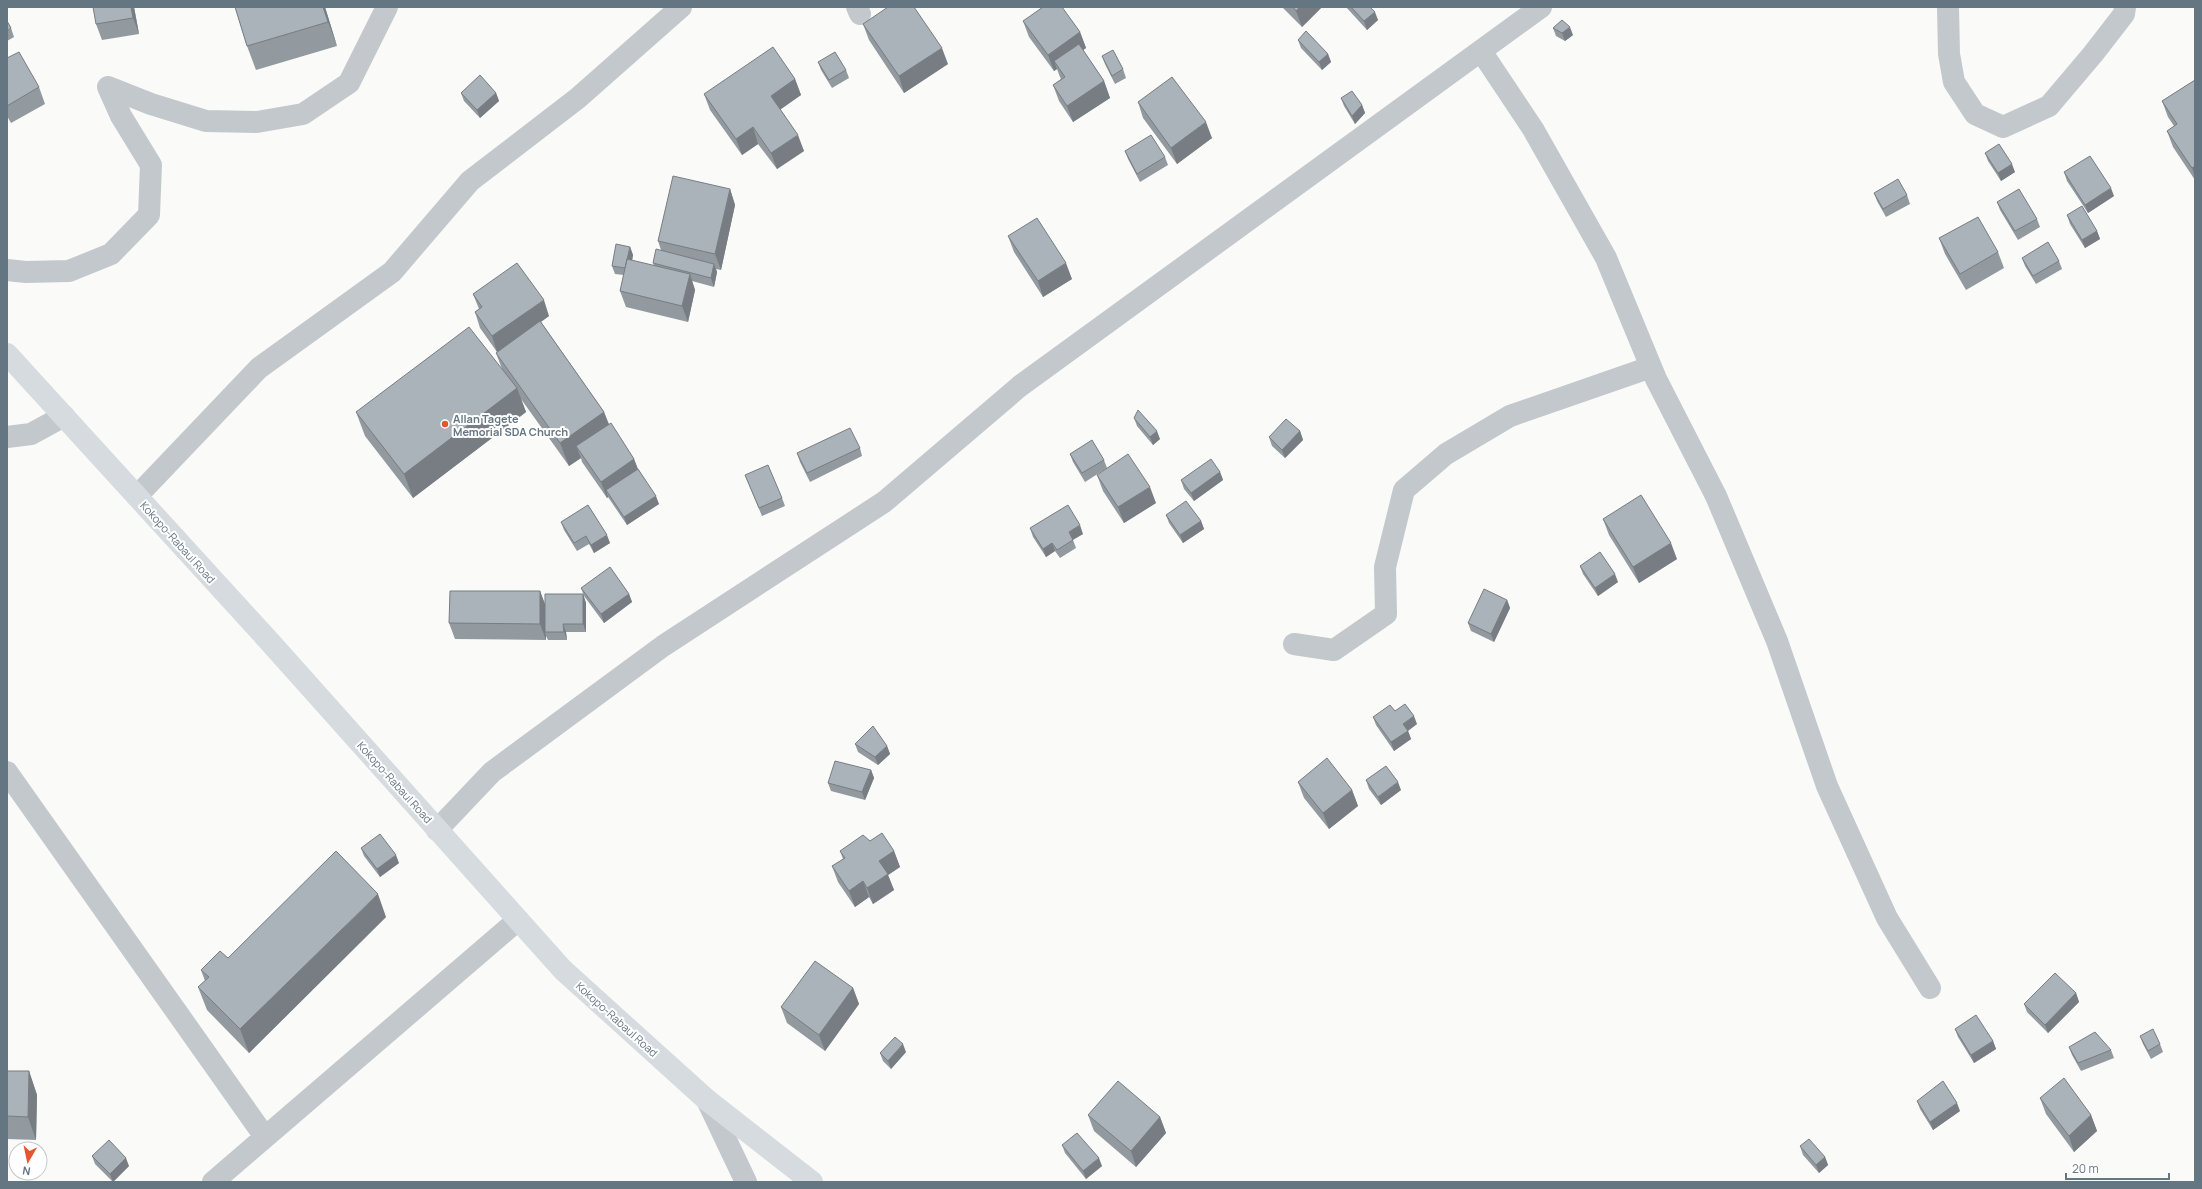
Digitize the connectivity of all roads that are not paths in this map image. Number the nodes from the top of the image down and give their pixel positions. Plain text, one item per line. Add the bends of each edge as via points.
1 (386, 7) edge
2 (681, 7) edge
3 (1542, 7) edge
4 (1948, 7) edge
5 (2124, 7) edge
6 (1481, 51) junction
7 (7, 270) edge
8 (7, 354) edge
9 (1651, 367) junction
10 (64, 416) junction
11 (7, 437) edge
12 (137, 496) junction
13 (1294, 644) dead end
14 (7, 772) edge
15 (437, 830) junction
16 (518, 920) junction
17 (1930, 988) dead end
18 (707, 1100) junction
19 (265, 1137) junction
20 (214, 1182) edge
21 (746, 1182) edge
22 (812, 1182) edge

1 - 7 street via 348,83 303,114 257,122 206,121 108,87 121,116 151,165 149,216 111,254 69,271
2 - 12 street via 578,98 470,181 392,272 259,368
3 - 6 street
4 - 5 street via 1949,54 1954,82 1975,114 2004,128 2049,106 2124,14
6 - 9 street via 1533,130 1606,258
6 - 15 street via 1020,386 884,502 663,646 492,772
8 - 10 main road, Kokopo-Rabaul Road
9 - 13 street via 1510,416 1446,454 1404,490 1385,567 1386,614 1334,650
9 - 17 street via 1716,496 1777,641 1826,786 1887,918
10 - 11 street via 32,434
10 - 12 main road, Kokopo-Rabaul Road
12 - 15 main road, Kokopo-Rabaul Road
14 - 19 street
15 - 16 main road, Kokopo-Rabaul Road
16 - 18 main road, Kokopo-Rabaul Road via 563,970
16 - 19 street
18 - 21 street
18 - 22 main road, Kokopo-Rabaul Road
19 - 20 street

